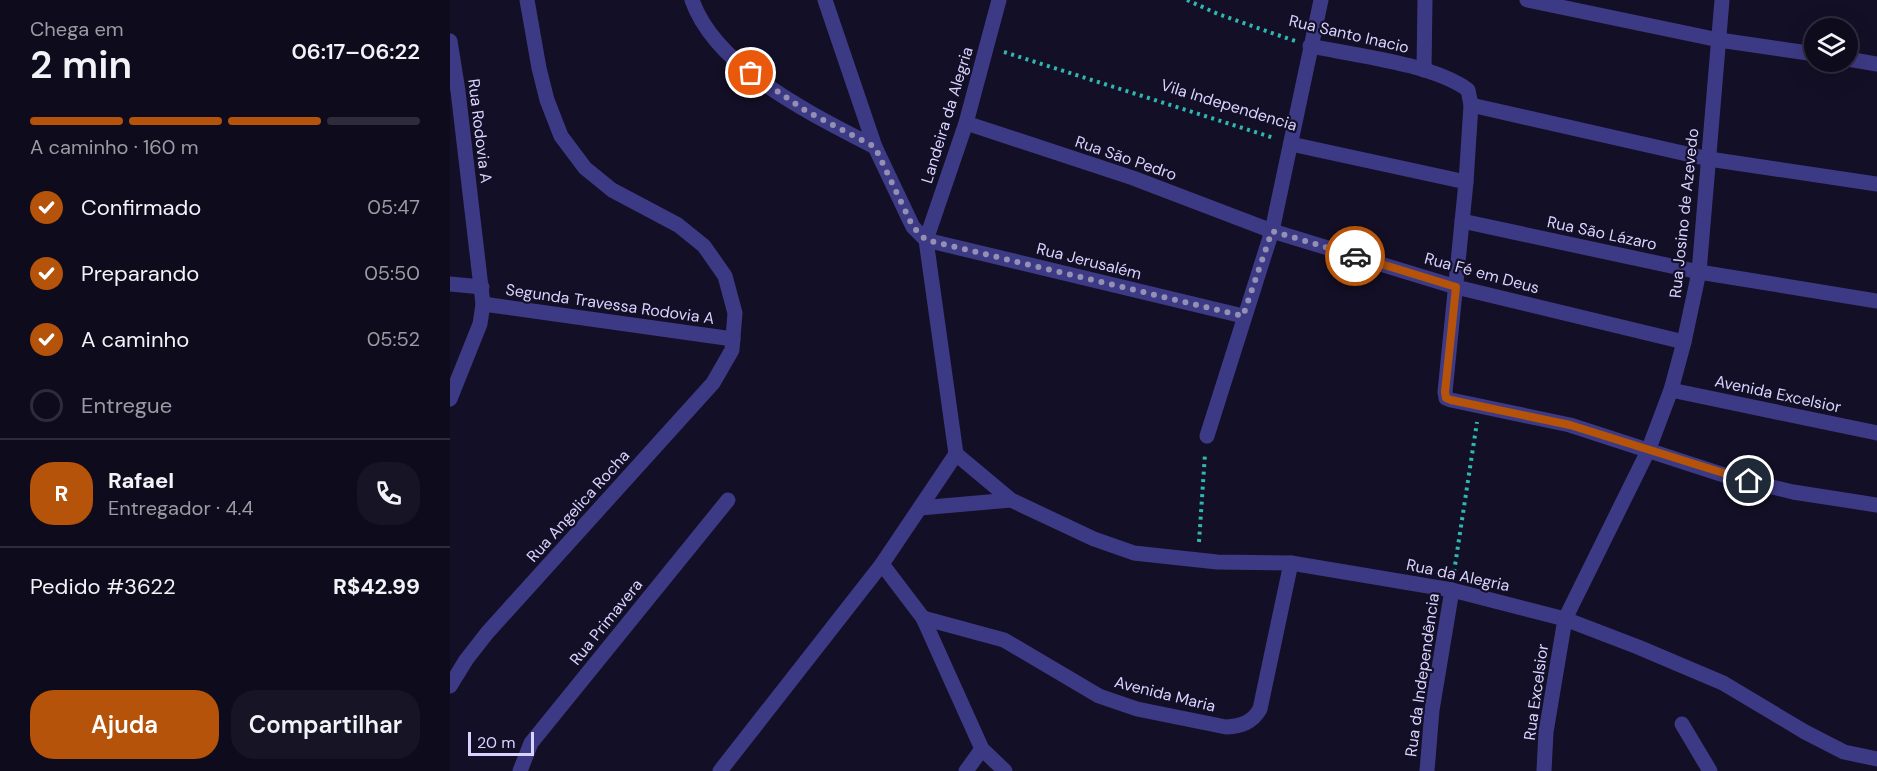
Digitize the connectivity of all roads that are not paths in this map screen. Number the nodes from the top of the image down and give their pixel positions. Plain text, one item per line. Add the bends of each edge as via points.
1 (527, 0) edge
2 (692, 0) edge
3 (825, 0) edge
4 (999, 0) edge
5 (1321, 0) edge
6 (1425, 0) edge
7 (1527, 0) edge
8 (1722, 0) edge
9 (1719, 40) junction
10 (450, 41) edge
11 (1310, 46) junction
12 (1804, 52) edge
13 (1858, 61) edge
14 (1877, 64) edge
15 (1424, 70) junction
16 (454, 92) edge
17 (1470, 98) junction
18 (966, 123) junction
19 (1291, 144) junction
20 (875, 147) junction
21 (1709, 159) junction
22 (1466, 182) junction
23 (1877, 184) edge
24 (1462, 221) junction
25 (1272, 231) junction
26 (926, 240) junction
27 (1699, 272) junction
28 (450, 284) edge
29 (482, 287) junction
30 (1456, 287) junction
31 (1877, 301) edge
32 (483, 304) junction
33 (1243, 316) junction
34 (1684, 342) junction
35 (732, 345) junction
36 (1671, 390) junction
37 (450, 399) edge
38 (1877, 433) edge
39 (1207, 436) road end
40 (1648, 451) junction
41 (956, 454) junction
42 (728, 500) dead end
43 (1011, 500) junction
44 (1877, 505) edge
45 (921, 508) junction
46 (1291, 563) junction
47 (882, 564) junction
48 (1452, 590) junction
49 (923, 618) junction
50 (1565, 619) junction
51 (450, 687) edge
52 (1682, 724) dead end
53 (982, 749) junction
54 (1877, 759) edge
55 (520, 771) edge
56 (720, 771) edge
57 (966, 771) edge
58 (990, 771) edge
59 (1005, 771) edge
60 (1428, 771) edge
61 (1544, 771) edge
62 (1710, 771) edge

1 - 35 street via 541,79 561,136 585,168 612,189 678,225 704,246 725,276 735,313
2 - 20 street via 714,40 751,73 806,111
3 - 20 street
4 - 18 street, Landeira da Alegria
5 - 11 street
6 - 15 street
7 - 9 street
8 - 9 street, Rua Josino de Azevedo
9 - 12 street
9 - 21 street, Rua Josino de Azevedo
10 - 16 street, Rua Rodovia A
11 - 15 street, Rua Santo Inacio
11 - 19 street
13 - 14 street
15 - 17 street, Rua Santo Inacio via 1461,85
16 - 29 street, Rua Rodovia A
17 - 21 street, Rua Santo Inacio
17 - 22 street
18 - 25 street, Rua São Pedro via 1133,178
18 - 26 street, Landeira da Alegria
19 - 22 street, Vila Independencia
19 - 25 street
20 - 26 street via 913,227
21 - 23 street, Rua Santo Inacio
21 - 27 street, Rua Josino de Azevedo
22 - 24 street
24 - 27 street, Rua São Lázaro
24 - 30 street
25 - 30 street, Rua Fé em Deus
25 - 33 street
26 - 33 street, Rua Jerusalém
26 - 41 street, Landeira da Alegria
27 - 31 street, Rua São Lázaro
27 - 34 street, Rua Josino de Azevedo
28 - 29 street
29 - 32 street, Rua Rodovia A
30 - 34 street, Rua Fé em Deus
30 - 40 street via 1446,398 1570,425
32 - 35 street, Segunda Travessa Rodovia A
32 - 37 street, Rua Rodovia A via 480,324
33 - 39 street
34 - 36 street, Rua Josino de Azevedo
35 - 51 street, Rua Angelica Rocha via 713,383 487,633
36 - 38 street, Avenida Excelsior
36 - 40 street, Rua Josino de Azevedo
40 - 44 street via 1793,492
40 - 50 street, Rua Josino de Azevedo
41 - 43 street, Rua da Alegria
41 - 45 street
42 - 55 street, Rua Primavera via 531,743
43 - 45 street
43 - 46 street, Rua da Alegria via 1134,553 1197,561
45 - 47 street
46 - 48 street, Rua da Alegria
46 - 49 street, Avenida Maria via 1260,709 1251,722 1226,728 1137,709 1099,696 1004,640
47 - 49 street
47 - 56 street
48 - 50 street, Rua da Alegria
48 - 60 street, Rua da Independência via 1432,710
49 - 53 street
50 - 54 street, Rua da Alegria via 1723,683 1844,752
50 - 61 street, Rua Excelsior via 1546,732
52 - 62 street
53 - 57 street
53 - 58 street
53 - 59 street

